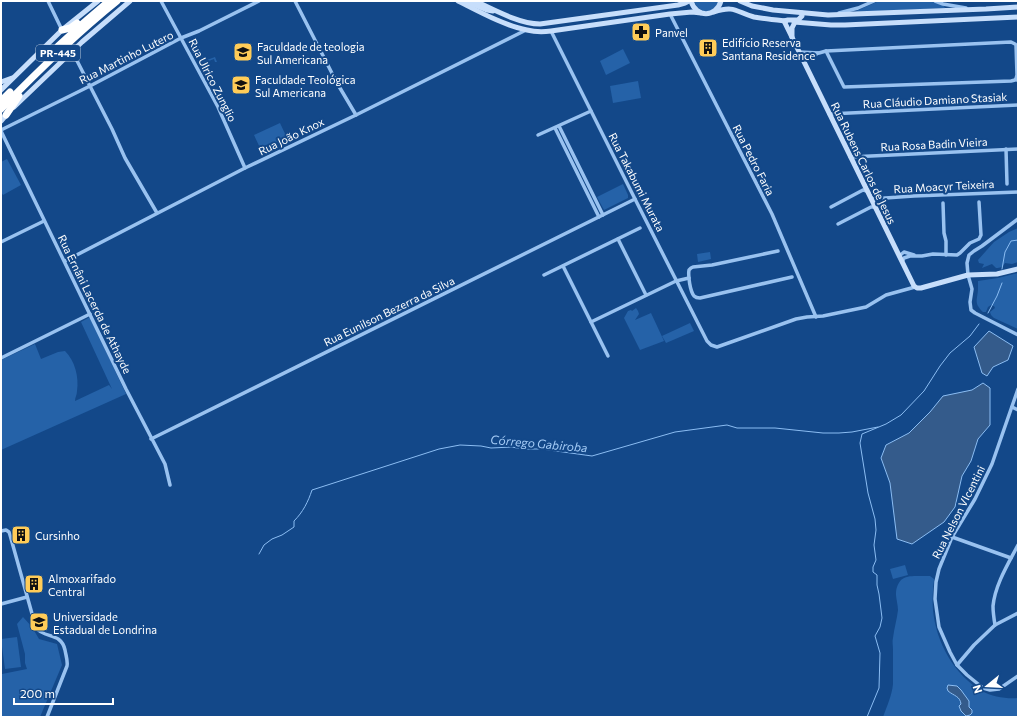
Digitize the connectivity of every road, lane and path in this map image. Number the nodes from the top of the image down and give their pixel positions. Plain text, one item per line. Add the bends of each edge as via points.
1 (48, 1) edge
2 (108, 1) edge
3 (117, 1) edge
4 (122, 1) edge
5 (130, 1) edge
6 (161, 1) edge
7 (259, 1) edge
8 (295, 1) edge
9 (458, 1) edge
10 (464, 1) edge
11 (475, 1) edge
12 (690, 1) edge
13 (721, 1) edge
14 (740, 1) edge
15 (874, 1) edge
16 (935, 1) edge
17 (102, 6) edge
18 (1018, 7) edge
19 (973, 10) junction
20 (497, 11) junction
21 (714, 12) junction
22 (701, 13) junction
23 (802, 13) junction
24 (670, 14) junction
25 (828, 15) junction
26 (1018, 17) edge
27 (784, 21) junction
28 (795, 22) junction
29 (62, 30) junction
30 (526, 30) junction
31 (551, 31) junction
32 (182, 38) junction
33 (792, 38) junction
34 (1016, 43) edge
35 (72, 51) junction
36 (826, 51) junction
37 (799, 52) junction
38 (819, 53) junction
39 (804, 62) junction
40 (33, 76) junction
41 (13, 78) junction
42 (1017, 80) edge
43 (1, 82) edge
44 (90, 86) junction
45 (1, 90) edge
46 (1, 102) edge
47 (1018, 105) edge
48 (1, 109) edge
49 (591, 111) junction
50 (829, 114) junction
51 (356, 115) junction
52 (3, 118) edge
53 (559, 126) junction
54 (555, 128) junction
55 (1, 131) edge
56 (538, 134) dead end
57 (1006, 149) junction
58 (1018, 149) edge
59 (850, 157) junction
60 (245, 168) junction
61 (579, 171) junction
62 (1008, 184) dead end
63 (867, 191) junction
64 (1018, 192) edge
65 (635, 199) junction
66 (871, 200) junction
67 (979, 202) dead end
68 (943, 203) dead end
69 (831, 206) dead end
70 (875, 207) junction
71 (157, 213) junction
72 (601, 216) junction
73 (1018, 219) edge
74 (44, 221) junction
75 (838, 224) dead end
76 (640, 228) dead end
77 (618, 239) junction
78 (1, 242) edge
79 (778, 251) dead end
80 (946, 255) junction
81 (899, 256) junction
82 (917, 256) junction
83 (65, 261) junction
84 (902, 262) junction
85 (563, 266) junction
86 (1018, 269) edge
87 (672, 271) junction
88 (544, 275) dead end
89 (968, 275) junction
90 (792, 277) dead end
91 (688, 278) junction
92 (678, 281) junction
93 (670, 284) junction
94 (915, 287) junction
95 (662, 288) junction
96 (646, 295) junction
97 (90, 314) junction
98 (816, 316) junction
99 (591, 322) junction
100 (1018, 335) edge
101 (608, 356) dead end
102 (1, 358) edge
103 (1018, 389) edge
104 (1012, 407) junction
105 (1018, 410) edge
106 (151, 438) junction
107 (170, 485) dead end
108 (1, 531) edge
109 (952, 537) junction
110 (1018, 545) edge
111 (1011, 558) junction
112 (27, 597) junction
113 (1, 604) edge
114 (1018, 613) edge
115 (995, 625) junction
116 (957, 665) junction
117 (1018, 676) edge
118 (46, 717) edge

1 - 29 street
2 - 17 highway, PR-445
3 - 17 highway, PR-445
4 - 17 highway
5 - 35 main road, PR-445
6 - 32 street, Rua Ulrico Zunglio
7 - 32 street, Rua Martinho Lutero
8 - 51 street
9 - 30 main road via 497,20
10 - 20 main road via 486,10
11 - 20 main road
12 - 20 main road via 678,5 544,24 528,23
12 - 22 main road
13 - 21 main road
14 - 23 main road via 761,8
15 - 25 street via 858,8
16 - 19 street
17 - 29 main road, PR-445
17 - 29 highway via 70,28
17 - 40 highway, PR-445
17 - 46 highway, PR-445
18 - 19 main road
19 - 25 main road
21 - 22 main road
21 - 27 main road via 731,9 755,17
22 - 24 main road
23 - 25 main road
23 - 27 main road via 798,20
24 - 31 main road
24 - 98 street, Rua Pedro Faria via 772,214
26 - 28 main road via 845,25
27 - 28 main road
27 - 33 main road, Rua Rubens Carlos de Jesus
28 - 33 main road
29 - 41 main road, PR-445
30 - 31 main road
30 - 51 street, Rua João Knox
31 - 49 street, Rua Takabumi Murata
32 - 44 street, Rua Martinho Lutero
32 - 60 street, Rua Ulrico Zunglio via 218,107
33 - 37 main road, Rua Rubens Carlos de Jesus
34 - 36 street
34 - 42 street
35 - 44 street
35 - 52 main road, PR-445
36 - 38 street
36 - 42 street via 844,87
37 - 38 street
37 - 39 main road, Rua Rubens Carlos de Jesus
38 - 39 street
39 - 50 main road, Rua Rubens Carlos de Jesus
40 - 48 highway, PR-445
40 - 52 highway
41 - 43 main road
41 - 45 main road, PR-445
44 - 55 street, Rua Martinho Lutero
44 - 71 street via 125,158
47 - 50 street, Rua Cláudio Damiano Stasiak
49 - 53 street
49 - 65 street, Rua Takabumi Murata
50 - 59 main road, Rua Rubens Carlos de Jesus
51 - 60 street, Rua João Knox
53 - 54 street
53 - 61 street
54 - 56 street
54 - 61 street
55 - 74 street, Rua Ernâni Lacerda de Athayde
57 - 58 street, Rua Rosa Badin Vieira
57 - 59 street, Rua Rosa Badin Vieira
57 - 62 street
59 - 63 main road, Rua Rubens Carlos de Jesus
60 - 71 street, Rua João Knox
61 - 72 street
63 - 66 main road, Rua Rubens Carlos de Jesus
63 - 69 street via 863,190
64 - 66 street, Rua Moacyr Teixeira
65 - 72 street, Rua Eunilson Bezerra da Silva
65 - 87 street, Rua Takabumi Murata
66 - 70 main road, Rua Rubens Carlos de Jesus
67 - 80 street via 980,238 958,254
68 - 80 street
70 - 75 street
70 - 81 main road, Rua Rubens Carlos de Jesus
71 - 83 street, Rua João Knox
72 - 106 street, Rua Eunilson Bezerra da Silva
73 - 89 street via 970,254 967,260
74 - 78 street
74 - 83 street, Rua Ernâni Lacerda de Athayde
76 - 77 street
77 - 85 street
77 - 96 street
79 - 91 street via 691,268
80 - 82 street
81 - 82 street via 904,252
81 - 84 main road, Rua Rubens Carlos de Jesus
82 - 84 street via 906,257
83 - 97 street, Rua Ernâni Lacerda de Athayde
84 - 94 main road, Rua Rubens Carlos de Jesus
85 - 88 street
85 - 99 street
86 - 89 main road via 996,274
87 - 92 street, Rua Takabumi Murata
87 - 93 street
89 - 94 main road via 925,288
89 - 100 street via 972,289 972,312
90 - 91 street via 700,298 693,295
91 - 92 street
92 - 93 street
92 - 95 street
92 - 98 street, Rua Takabumi Murata via 707,341 717,347 796,319
93 - 95 street
94 - 98 street via 886,295 866,307
95 - 96 street
96 - 99 street
97 - 102 street
97 - 106 street, Rua Ernâni Lacerda de Athayde
99 - 101 street
103 - 104 street, Rua Nelson VIcentini
104 - 105 street
104 - 109 street, Rua Nelson VIcentini via 992,464
106 - 107 street, Rua Ernâni Lacerda de Athayde via 164,464
108 - 112 street via 9,532
109 - 111 street
109 - 116 street, Rua Nelson VIcentini via 939,569 934,600 939,627
110 - 111 street
111 - 115 street via 994,598
112 - 113 street
112 - 118 street via 36,628 60,640 67,660 67,666
114 - 115 street
115 - 116 street
116 - 117 street, Rua Nelson VIcentini via 983,688 990,690 999,689

